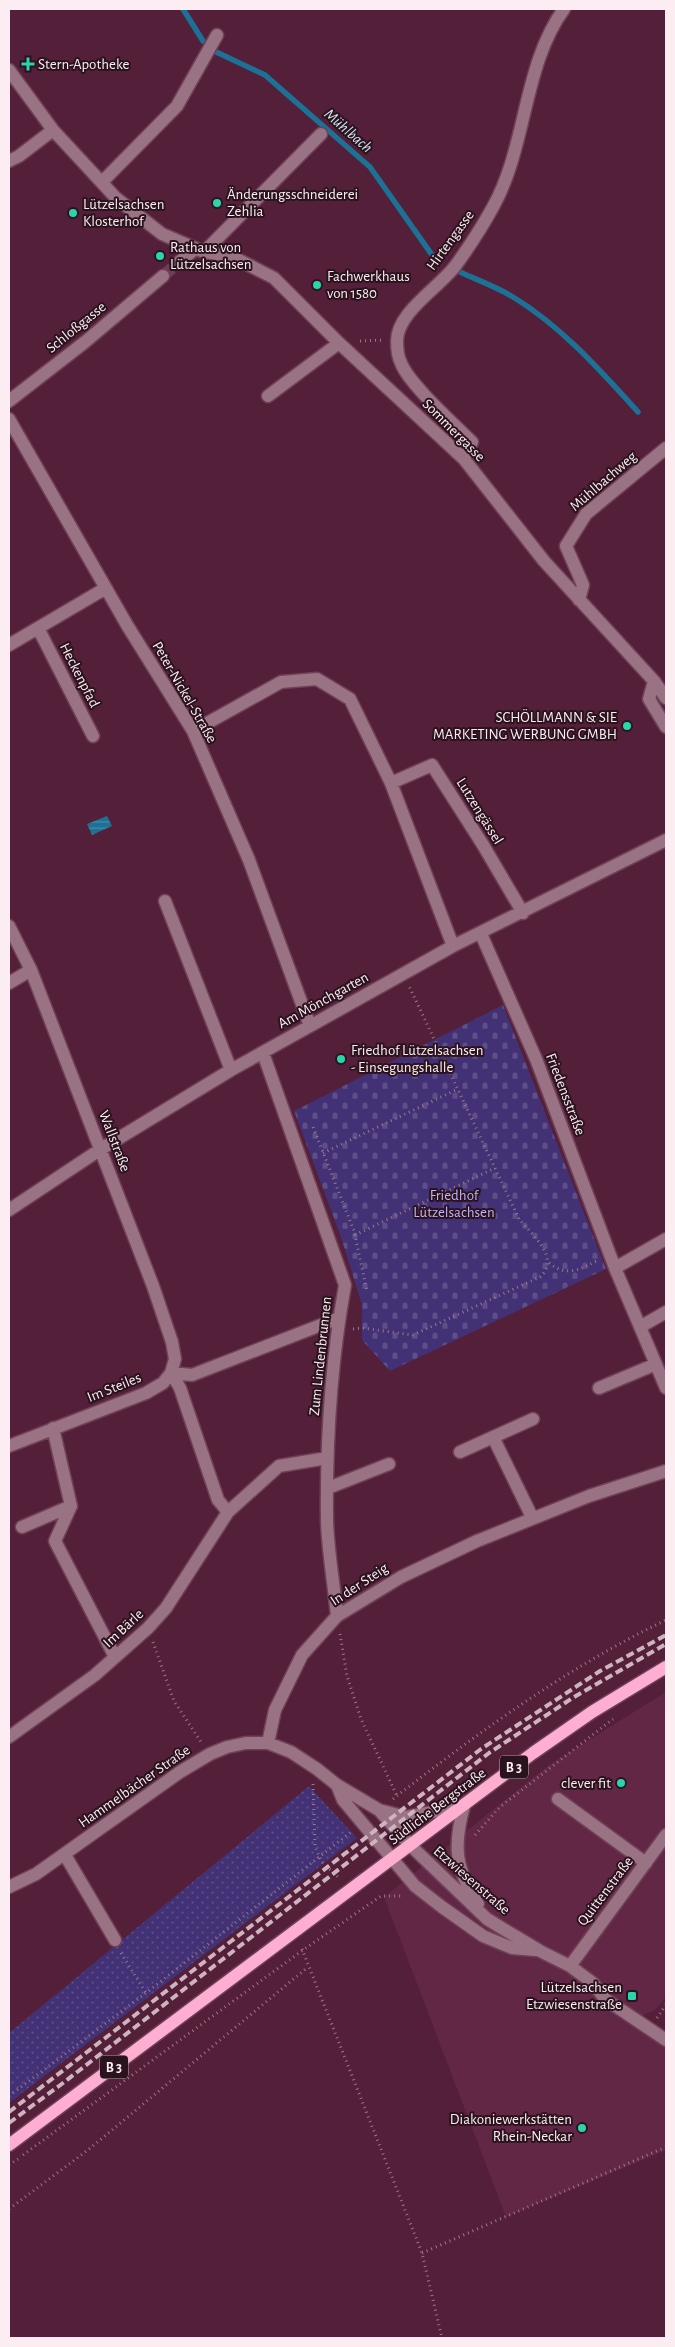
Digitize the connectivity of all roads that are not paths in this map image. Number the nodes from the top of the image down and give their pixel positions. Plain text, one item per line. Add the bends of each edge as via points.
1 (564, 9) edge
2 (217, 35) dead end
3 (9, 70) edge
4 (53, 130) junction
5 (321, 134) dead end
6 (9, 161) edge
7 (102, 182) junction
8 (200, 251) junction
9 (178, 264) tunnel mouth
10 (163, 276) tunnel mouth
11 (339, 343) junction
12 (268, 396) dead end
13 (9, 401) edge
14 (9, 419) edge
15 (666, 448) edge
16 (464, 459) junction
17 (106, 588) junction
18 (580, 600) junction
19 (38, 628) junction
20 (9, 645) edge
21 (654, 680) junction
22 (666, 698) edge
23 (666, 727) edge
24 (193, 731) junction
25 (93, 736) dead end
26 (391, 783) junction
27 (666, 840) edge
28 (164, 900) dead end
29 (523, 913) junction
30 (9, 926) edge
31 (481, 934) junction
32 (453, 946) junction
33 (31, 970) junction
34 (9, 983) edge
35 (310, 1026) junction
36 (263, 1053) junction
37 (231, 1070) junction
38 (101, 1150) junction
39 (9, 1210) edge
40 (666, 1238) edge
41 (615, 1268) junction
42 (666, 1312) edge
43 (339, 1318) junction
44 (640, 1327) junction
45 (656, 1364) junction
46 (172, 1373) junction
47 (599, 1388) dead end
48 (666, 1388) edge
49 (533, 1419) dead end
50 (53, 1428) junction
51 (493, 1437) junction
52 (9, 1446) edge
53 (460, 1452) dead end
54 (327, 1458) junction
55 (389, 1464) dead end
56 (666, 1471) edge
57 (328, 1488) junction
58 (71, 1506) junction
59 (228, 1512) junction
60 (532, 1517) junction
61 (22, 1527) dead end
62 (337, 1616) junction
63 (115, 1658) junction
64 (666, 1667) edge
65 (9, 1737) edge
66 (268, 1743) junction
67 (336, 1785) junction
68 (558, 1799) dead end
69 (464, 1806) junction
70 (379, 1810) junction
71 (666, 1835) edge
72 (410, 1846) junction
73 (65, 1855) junction
74 (392, 1860) junction
75 (646, 1863) junction
76 (9, 1887) edge
77 (487, 1919) junction
78 (115, 1940) road end
79 (540, 1951) junction
80 (570, 1966) junction
81 (666, 2040) edge
82 (9, 2145) edge

1 - 16 street, Hirtengasse via 549,30 514,155 494,206 452,269 406,316 397,340 401,364 411,380 472,442
2 - 7 street via 177,106
3 - 4 street, Sommergasse
4 - 6 street
4 - 7 street, Sommergasse
5 - 8 street
7 - 8 street, Sommergasse via 116,198 162,234
8 - 9 street
8 - 11 street, Sommergasse via 232,256 274,278
10 - 13 street, Schloßgasse
11 - 12 street
11 - 16 street, Sommergasse
14 - 17 street, Peter-Nickel-Straße
15 - 18 street, Mühlbachweg via 578,522 566,546 583,585
16 - 18 street, Sommergasse via 544,561
17 - 19 street
17 - 24 street, Peter-Nickel-Straße
18 - 21 street, Sommergasse
19 - 20 street
19 - 25 street, Heckenpfad
21 - 22 street, Sommergasse
21 - 23 street via 649,699
24 - 26 street via 281,682 317,679 350,699
24 - 35 street, Peter-Nickel-Straße via 249,860
26 - 29 street, Lutzengässel via 432,766
26 - 32 street
27 - 29 street, Am Mönchgarten
28 - 37 street
29 - 31 street, Am Mönchgarten
30 - 33 street, Wallstraße
31 - 32 street, Am Mönchgarten
31 - 41 street, Friedensstraße via 536,1060
32 - 35 street, Am Mönchgarten
33 - 34 street
33 - 38 street, Wallstraße
35 - 36 street, Am Mönchgarten
36 - 37 street, Am Mönchgarten
36 - 43 street, Zum Lindenbrunnen via 345,1284
37 - 38 street, Am Mönchgarten
38 - 39 street, Am Mönchgarten
38 - 46 street, Wallstraße via 172,1342 175,1359
40 - 41 street
41 - 44 street, Friedensstraße
42 - 44 street
43 - 46 street via 192,1375
43 - 54 street, Zum Lindenbrunnen
44 - 45 street, Friedensstraße
45 - 47 street
45 - 48 street, Friedensstraße
46 - 50 street, Im Steiles via 146,1393
46 - 59 street via 218,1500
49 - 51 street
50 - 52 street, Im Steiles
50 - 58 street
51 - 53 street
51 - 60 street
54 - 57 street, Zum Lindenbrunnen
54 - 59 street, Im Bärle via 279,1466
55 - 57 street
56 - 60 street, In der Steig
57 - 62 street, Zum Lindenbrunnen via 327,1522
58 - 61 street
58 - 63 street via 55,1542
59 - 63 street, Im Bärle via 166,1608
60 - 62 street, In der Steig via 401,1577
62 - 66 street, In der Steig via 302,1655 274,1710
63 - 65 street, Im Bärle
64 - 69 main road, Südliche Bergstraße / B 3 via 566,1730
66 - 67 street, Hammelbächer Straße via 291,1752
66 - 73 street, Hammelbächer Straße via 246,1743 210,1754
67 - 70 street, Hammelbächer Straße
67 - 74 street, Hammelbächer Straße via 343,1800
68 - 75 street
69 - 70 street via 406,1817
69 - 72 main road, Südliche Bergstraße / B 3
69 - 77 street via 458,1828 457,1858 468,1888
70 - 72 street, Hammelbächer Straße
71 - 75 street, Quittenstraße
72 - 74 main road, Südliche Bergstraße / B 3
72 - 77 street, Etzwiesenstraße
73 - 76 street, Hammelbächer Straße
73 - 78 street
74 - 79 street, Etzwiesenstraße via 415,1886 483,1936 512,1948
74 - 82 main road, Südliche Bergstraße / B 3
75 - 80 street, Quittenstraße
77 - 79 street, Etzwiesenstraße
79 - 80 street, Etzwiesenstraße
80 - 81 street, Etzwiesenstraße via 593,1983 606,1999

